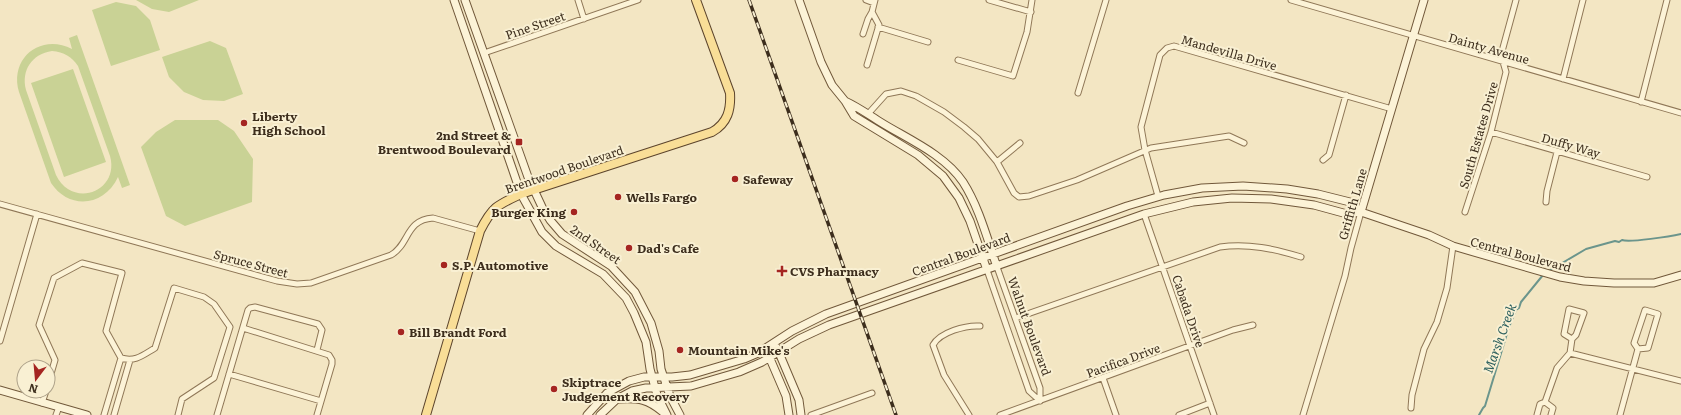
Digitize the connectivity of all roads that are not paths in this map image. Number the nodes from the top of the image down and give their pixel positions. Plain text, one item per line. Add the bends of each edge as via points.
1 (465, 0) edge
2 (578, 0) edge
3 (638, 0) edge
4 (696, 0) edge
5 (799, 0) edge
6 (866, 0) edge
7 (989, 0) edge
8 (1032, 0) edge
9 (1106, 0) edge
10 (1291, 0) edge
11 (1424, 0) edge
12 (1516, 0) edge
13 (1583, 0) edge
14 (1667, 0) edge
15 (875, 1) edge
16 (454, 2) edge
17 (1307, 2) edge
18 (872, 12) junction
19 (1031, 12) junction
20 (472, 19) junction
21 (584, 19) junction
22 (878, 28) junction
23 (863, 34) dead end
24 (1414, 37) junction
25 (928, 42) dead end
26 (484, 54) junction
27 (958, 60) dead end
28 (1504, 62) junction
29 (868, 65) dead end
30 (1563, 80) junction
31 (1078, 93) dead end
32 (1346, 96) junction
33 (845, 101) junction
34 (1641, 102) junction
35 (1392, 109) junction
36 (868, 114) junction
37 (1681, 114) edge
38 (1491, 132) junction
39 (1020, 143) dead end
40 (1244, 143) dead end
41 (1145, 150) junction
42 (1557, 152) junction
43 (1324, 160) dead end
44 (997, 162) junction
45 (1647, 177) dead end
46 (533, 190) junction
47 (521, 194) junction
48 (1158, 196) junction
49 (1546, 202) dead end
50 (0, 204) edge
51 (1361, 212) junction
52 (1465, 212) dead end
53 (38, 214) junction
54 (1144, 214) junction
55 (480, 231) junction
56 (1453, 246) junction
57 (993, 254) junction
58 (1302, 257) dead end
59 (983, 258) junction
60 (997, 266) junction
61 (1162, 267) junction
62 (987, 270) junction
63 (1681, 275) edge
64 (1016, 318) junction
65 (1253, 325) dead end
66 (980, 326) dead end
67 (243, 328) junction
68 (1572, 339) junction
69 (0, 341) edge
70 (775, 343) junction
71 (1190, 346) junction
72 (767, 348) junction
73 (1638, 349) junction
74 (317, 350) junction
75 (778, 352) junction
76 (1570, 353) junction
77 (121, 358) junction
78 (770, 358) junction
79 (55, 359) edge
80 (130, 360) junction
81 (1632, 370) junction
82 (229, 374) junction
83 (652, 377) junction
84 (664, 377) junction
85 (1103, 378) junction
86 (1681, 381) edge
87 (655, 388) junction
88 (668, 388) junction
89 (0, 390) edge
90 (872, 393) dead end
91 (43, 399) edge
92 (616, 399) junction
93 (321, 401) junction
94 (1040, 401) junction
95 (1545, 402) junction
96 (42, 403) junction
97 (1210, 403) junction
98 (59, 407) junction
99 (1411, 408) dead end
100 (56, 415) edge
101 (87, 415) edge
102 (104, 415) edge
103 (114, 415) edge
104 (178, 415) edge
105 (217, 415) edge
106 (317, 415) edge
107 (426, 415) edge
108 (587, 415) edge
109 (600, 415) edge
110 (667, 415) edge
111 (680, 415) edge
112 (789, 415) edge
113 (801, 415) edge
114 (811, 415) edge
115 (969, 415) edge
116 (1000, 415) edge
117 (1116, 415) edge
118 (1179, 415) edge
119 (1214, 415) edge
120 (1303, 415) edge
121 (1537, 415) edge
122 (1551, 415) edge
123 (1620, 415) edge

1 - 20 street, 2nd Street
2 - 21 street
3 - 21 street, Pine Street
4 - 46 main road, Brentwood Boulevard via 730,92 728,116 719,128
5 - 33 street, Walnut Boulevard via 821,62 832,85
6 - 15 street
7 - 19 street
8 - 19 street
9 - 31 street
10 - 17 street, Dainty Avenue
11 - 24 street, Griffith Lane
12 - 28 street, South Estates Drive via 1501,55
13 - 30 street
14 - 34 street
15 - 18 street
16 - 20 street via 461,5
16 - 47 street, 2nd Street
17 - 24 street, Dainty Avenue
18 - 22 street
18 - 23 street
19 - 27 street via 1013,76
20 - 26 street, 2nd Street
21 - 26 street, Pine Street
22 - 25 street
22 - 29 street
24 - 28 street, Dainty Avenue
24 - 35 street, Griffith Lane
26 - 46 street, 2nd Street
28 - 30 street, Dainty Avenue
28 - 38 street, South Estates Drive via 1506,72
30 - 34 street, Dainty Avenue
32 - 35 street, Mandevilla Drive
32 - 41 street, Mandevilla Drive via 1174,46 1167,48 1160,55 1141,127
32 - 43 street via 1329,155
33 - 36 street, Walnut Boulevard
33 - 59 street, Walnut Boulevard via 854,116 936,168 959,198
34 - 37 street, Dainty Avenue
35 - 51 street, Griffith Lane
36 - 44 street via 886,94 901,91 910,94 954,118 978,139
36 - 57 street, Walnut Boulevard via 932,153 962,180 971,196
38 - 42 street, Duffy Way
38 - 52 street, South Estates Drive
39 - 44 street
40 - 41 street via 1229,136
41 - 44 street via 1077,180 1026,197 1014,193
41 - 48 street, Mandevilla Drive
42 - 45 street, Duffy Way
42 - 49 street via 1546,191
46 - 47 main road, Brentwood Boulevard
46 - 84 street, 2nd Street via 550,220 562,234 611,266 635,292 656,337
47 - 55 main road, Brentwood Boulevard via 495,207 488,214
47 - 83 street, 2nd Street via 542,232 556,246 602,274 626,298 646,342
48 - 51 street, Central Boulevard via 1202,188 1243,186 1287,189 1350,202
48 - 57 street, Central Boulevard
50 - 53 street, Spruce Street
51 - 54 street, Central Boulevard via 1347,214 1314,205 1232,198 1193,202
51 - 56 street, Central Boulevard
51 - 120 street, Griffith Lane via 1345,276
53 - 55 street, Spruce Street via 277,282 297,284 310,283 391,255 403,244 412,227 426,219 433,218
53 - 69 street
54 - 60 street, Central Boulevard
54 - 61 street, Cabada Drive
55 - 107 main road, Brentwood Boulevard
56 - 63 street, Central Boulevard via 1560,277 1584,281 1654,283
56 - 99 street via 1447,288 1437,322 1424,349
57 - 59 street, Central Boulevard
57 - 60 street, Walnut Boulevard
58 - 61 street via 1266,248 1228,246
59 - 62 street, Walnut Boulevard
59 - 70 street, Central Boulevard via 826,314 803,324
60 - 62 street, Central Boulevard
60 - 64 street, Walnut Boulevard
61 - 64 street
61 - 71 street, Cabada Drive
62 - 75 street, Central Boulevard via 829,324
62 - 94 street, Walnut Boulevard via 1029,391
64 - 94 street, Walnut Boulevard via 1040,388
65 - 71 street, Pacifica Drive
66 - 115 street via 968,325 935,340 932,345 944,375
67 - 74 street
67 - 74 street via 248,310 255,307 318,324 322,330
67 - 82 street
68 - 68 street via 1584,313 1569,309 1564,334
68 - 76 street
70 - 72 street, Central Boulevard
70 - 75 street
71 - 85 street, Pacifica Drive
71 - 97 street, Cabada Drive
72 - 78 street
72 - 84 street, Central Boulevard via 719,367 690,375
73 - 73 street via 1648,348 1658,314 1645,310 1634,343
73 - 81 street
74 - 93 street via 329,355 332,360
75 - 78 street, Central Boulevard
75 - 113 street via 799,400
76 - 81 street
76 - 95 street via 1557,368
77 - 79 street via 106,331 122,273 82,263 54,278 39,324
77 - 80 street
77 - 102 street
78 - 88 street, Central Boulevard via 716,380
78 - 112 street via 786,396
80 - 103 street
80 - 104 street via 155,348 174,288 204,297 214,304 230,327 214,378 182,399
81 - 86 street
81 - 123 street
82 - 93 street
82 - 105 street
83 - 84 street, Central Boulevard
83 - 87 street, 2nd Street
83 - 108 street, Central Boulevard via 629,381 607,393
84 - 88 street, 2nd Street
85 - 94 street, Pacifica Drive
85 - 117 street
87 - 88 street, Central Boulevard
87 - 92 street, Central Boulevard via 632,391
87 - 110 street, 2nd Street
88 - 111 street, 2nd Street
89 - 96 street
90 - 114 street
91 - 96 street
92 - 109 street, Central Boulevard
92 - 110 street via 636,398 655,405
93 - 106 street
94 - 116 street, Pacifica Drive
95 - 121 street via 1540,404
95 - 122 street via 1553,408
96 - 98 street
97 - 118 street
97 - 119 street, Cabada Drive
98 - 100 street
98 - 101 street

